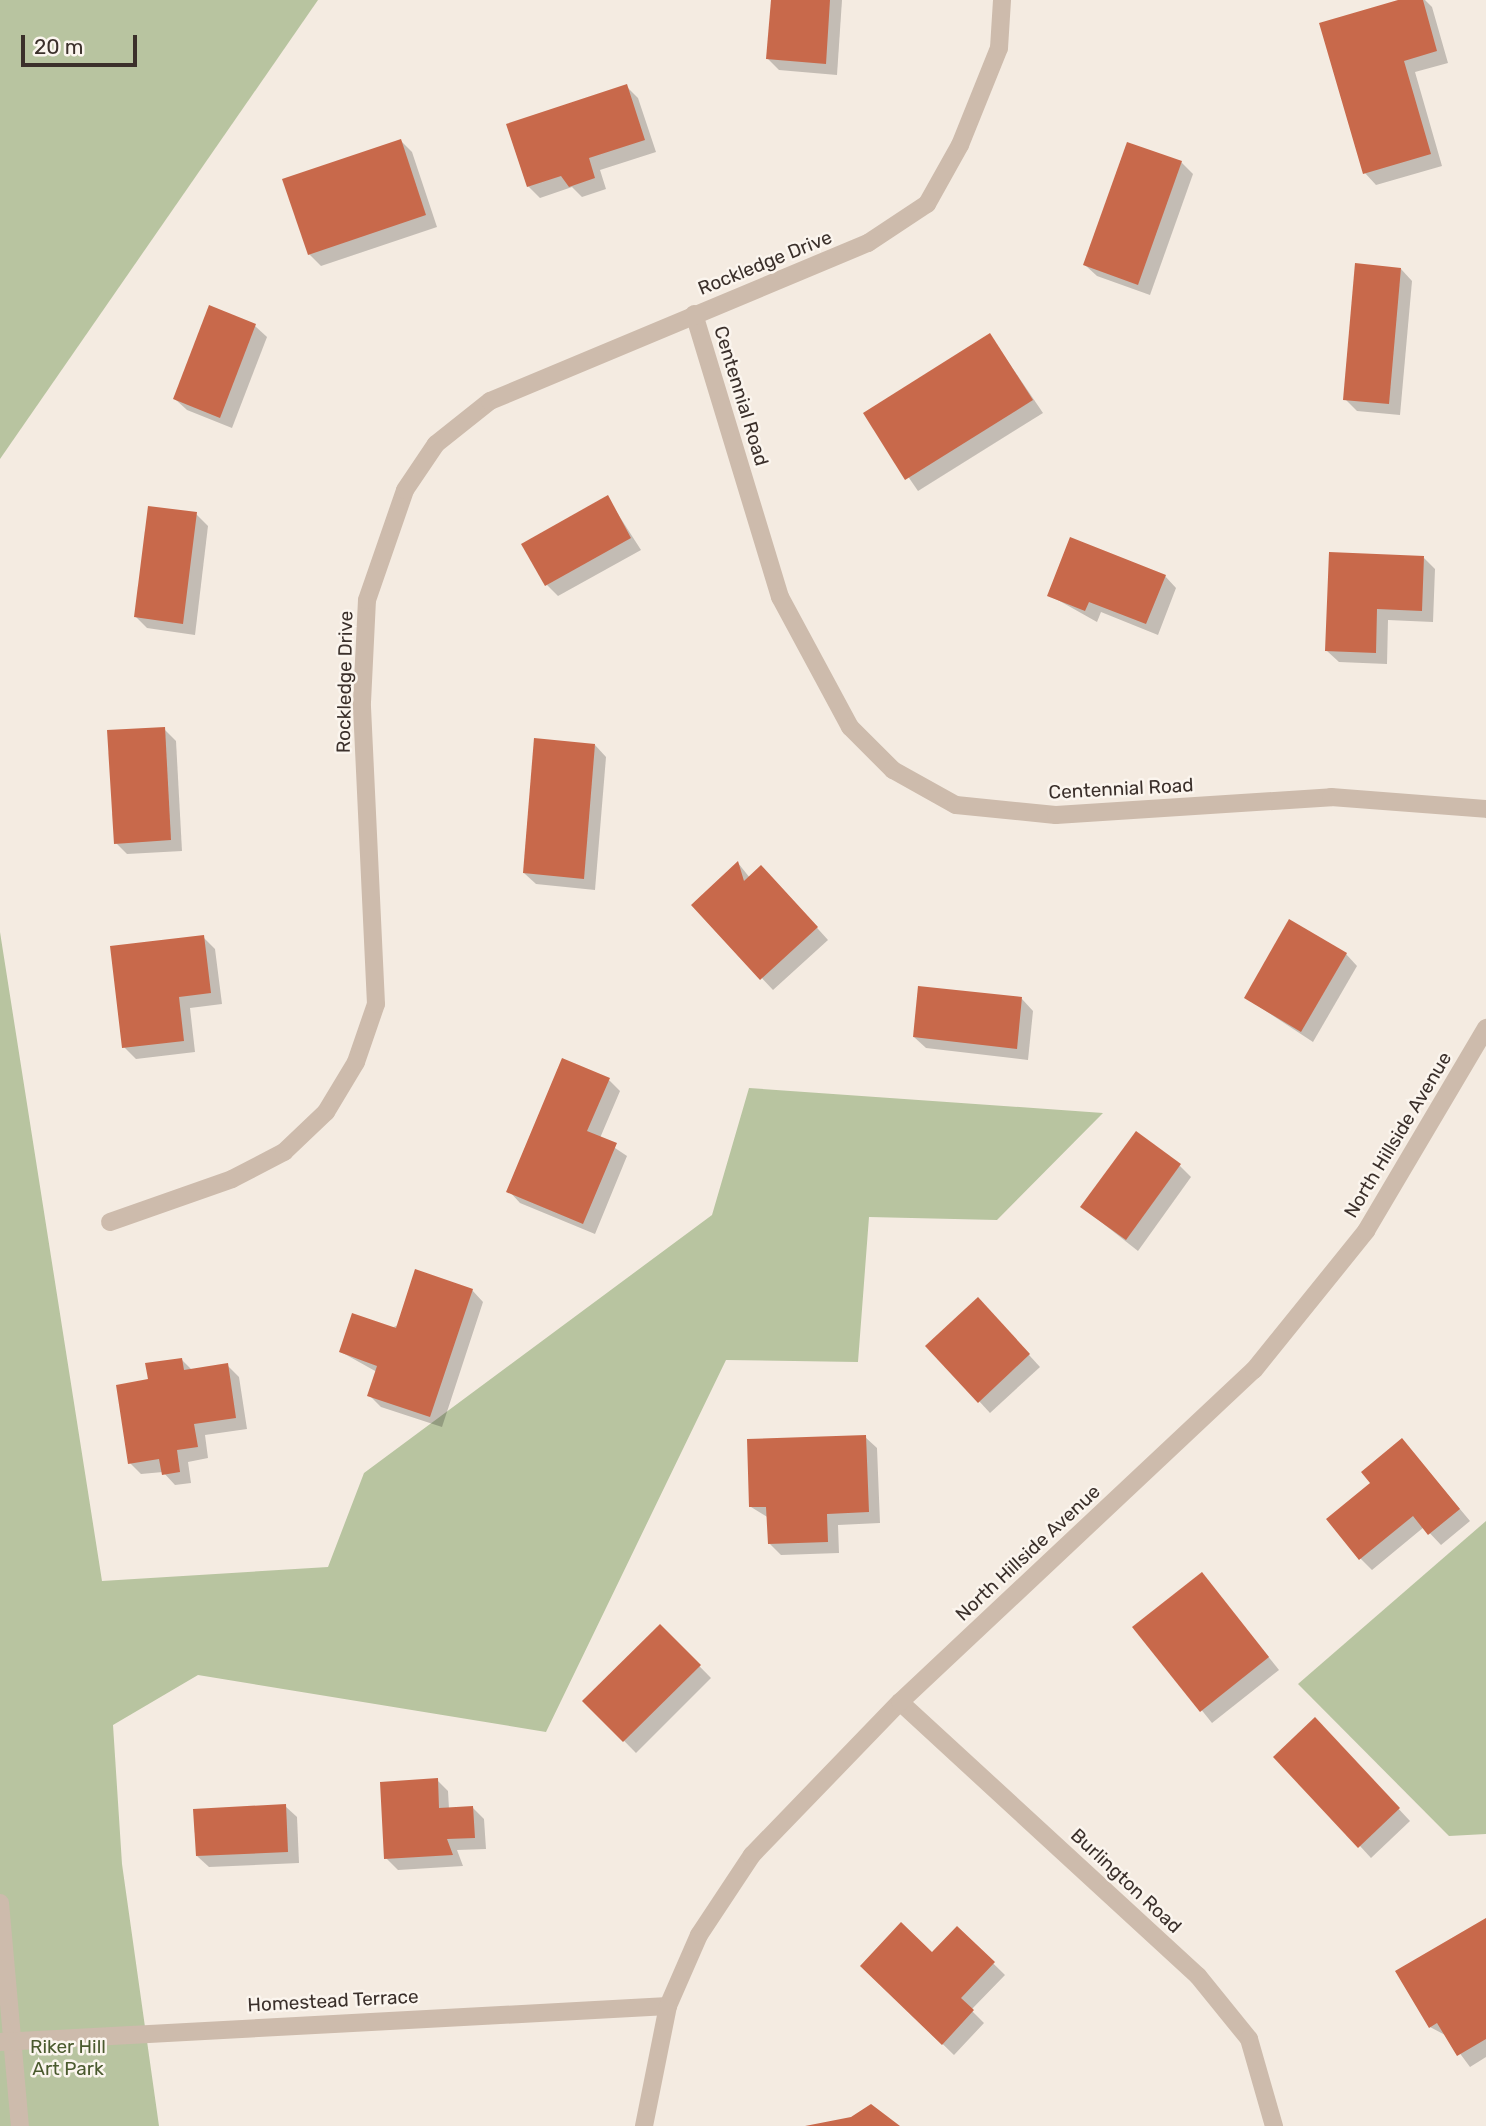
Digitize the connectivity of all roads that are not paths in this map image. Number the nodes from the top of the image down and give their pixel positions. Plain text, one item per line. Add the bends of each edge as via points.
1 (1002, 0) edge
2 (694, 314) junction
3 (1486, 809) edge
4 (1486, 1028) edge
5 (110, 1222) dead end
6 (900, 1702) junction
7 (0, 1903) edge
8 (668, 2006) junction
9 (6, 2040) edge
10 (20, 2126) edge
11 (644, 2126) edge
12 (1274, 2126) edge

1 - 2 street, Rockledge Drive via 999,48 960,145 927,204 869,243
2 - 3 street, Centennial Road via 780,597 850,727 893,770 956,805 1056,816 1331,797
2 - 5 street, Rockledge Drive via 490,401 436,444 405,489 367,600 362,702 376,1004 356,1062 326,1112 284,1152 232,1179
4 - 6 street, North Hillside Avenue via 1366,1231 1254,1370
6 - 8 street, North Hillside Avenue via 752,1856 699,1934
6 - 12 street, Burlington Road via 1198,1976 1249,2039
7 - 9 street
8 - 9 street, Homestead Terrace
8 - 11 street, North Hillside Avenue
9 - 10 street

